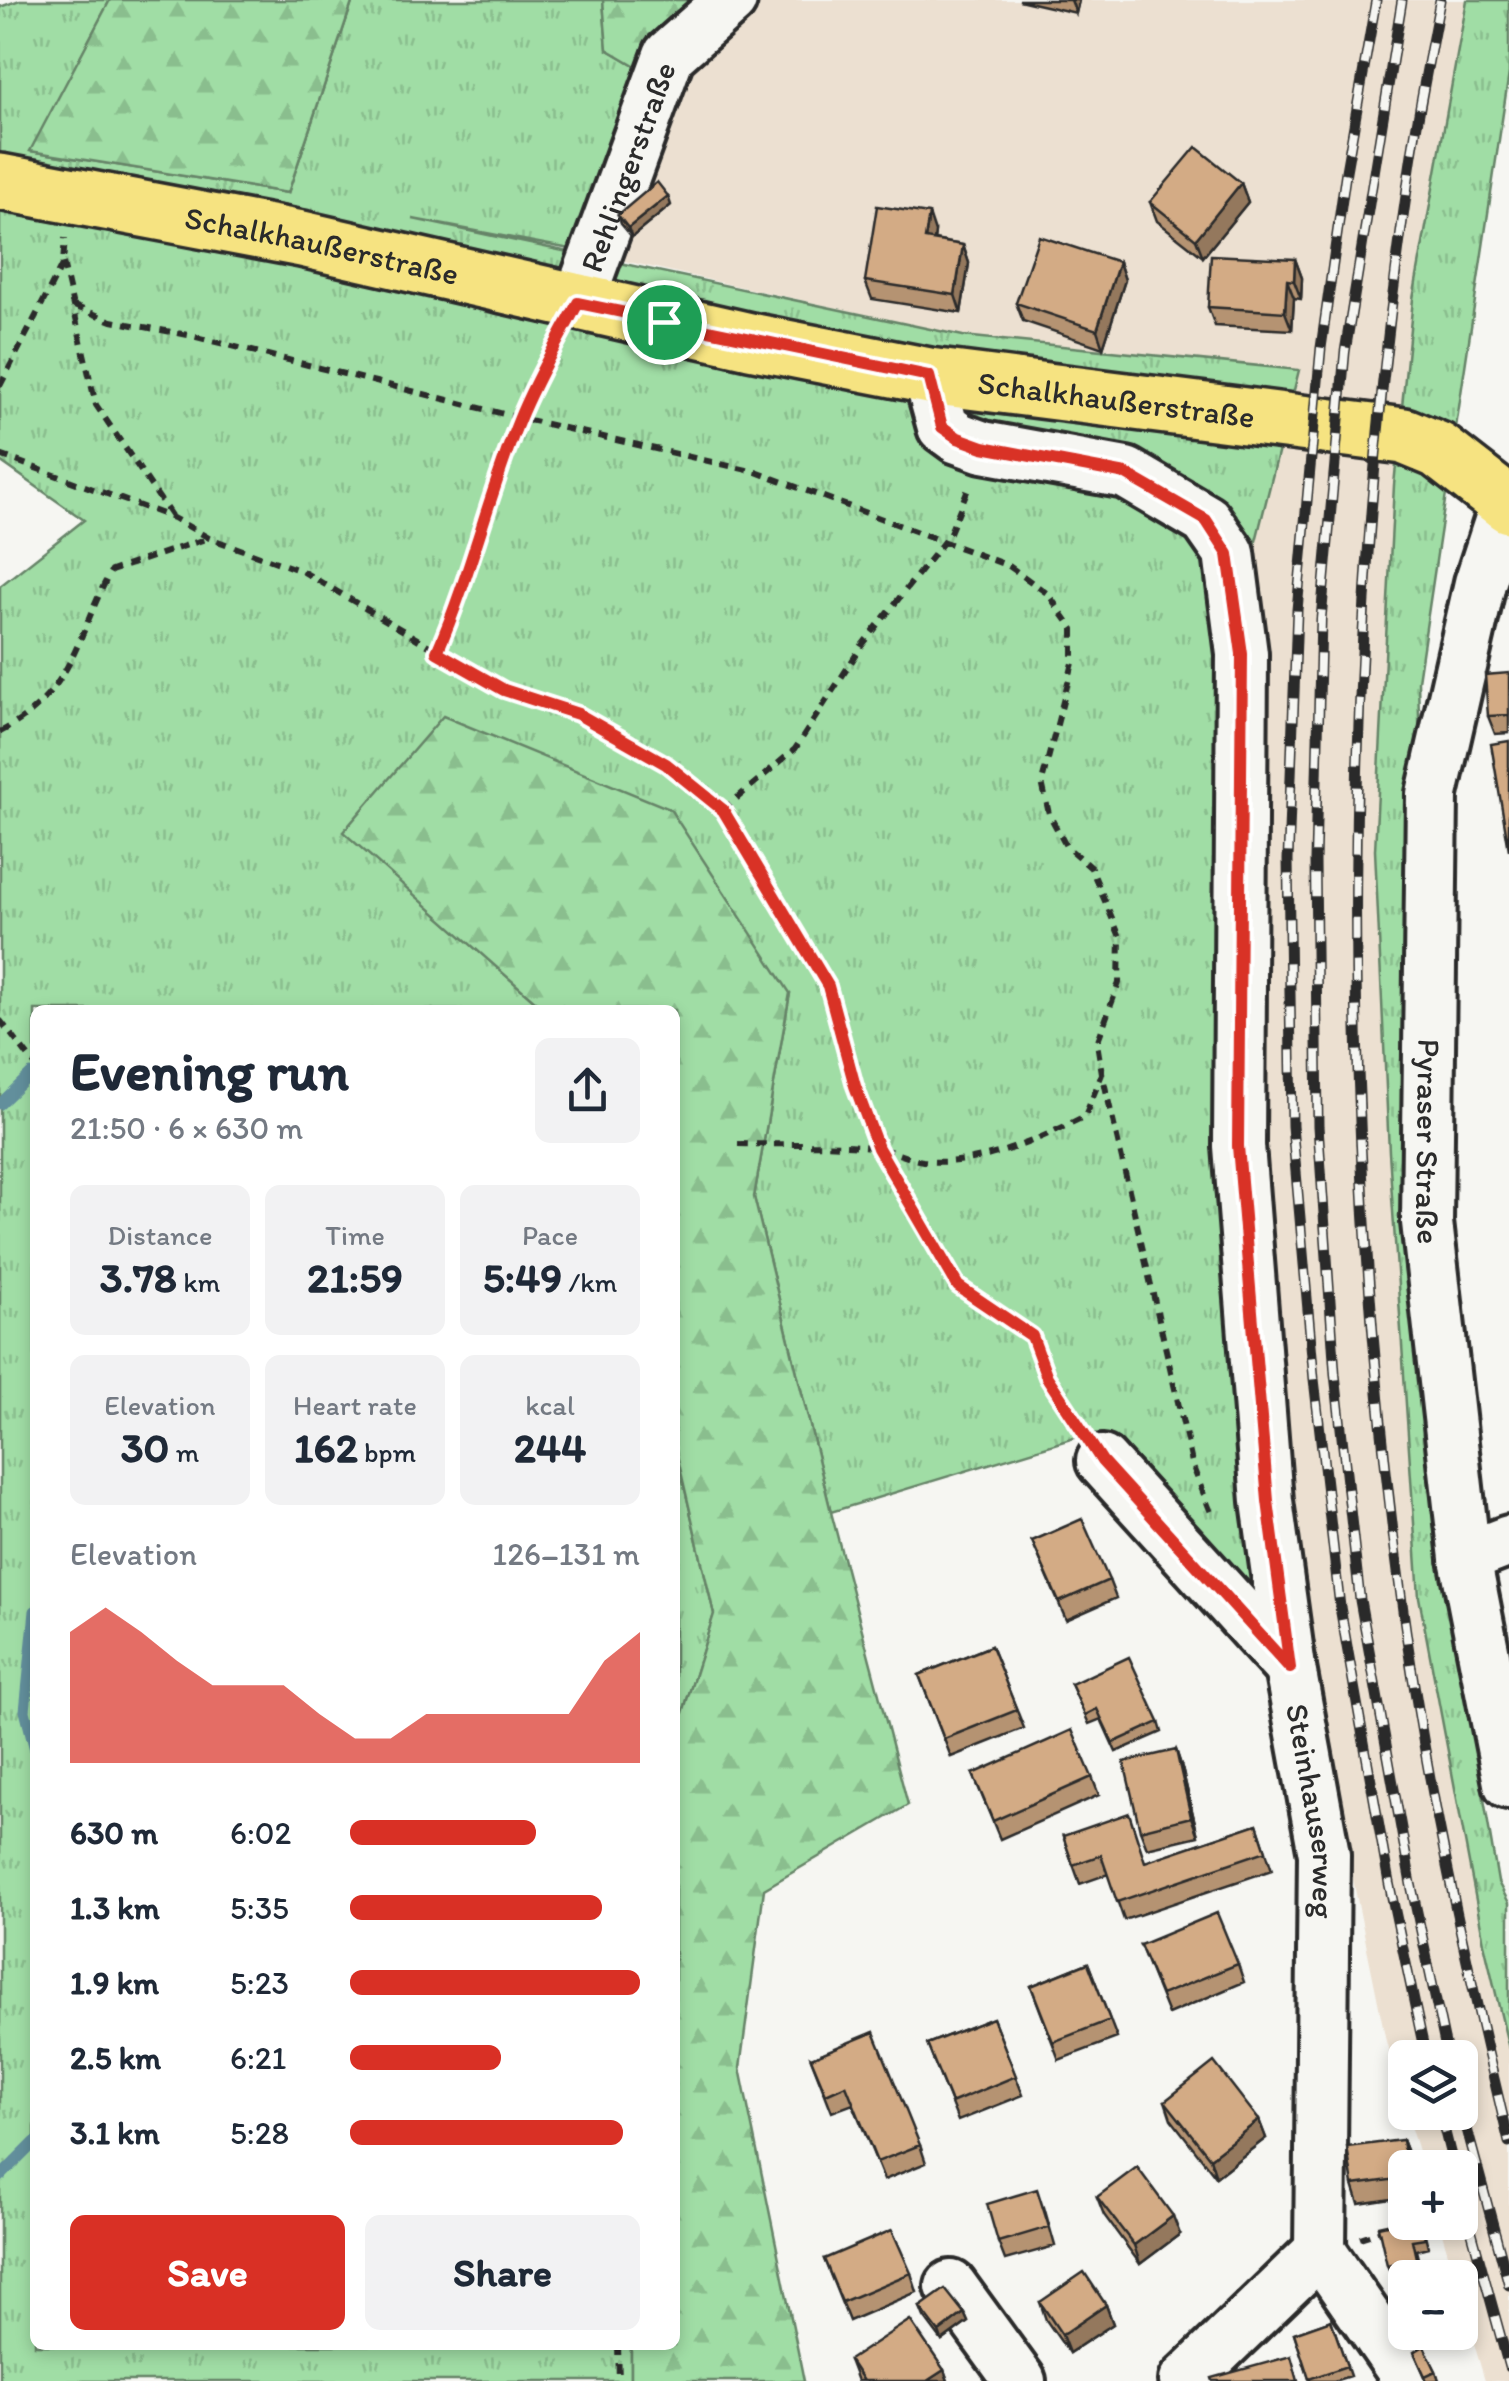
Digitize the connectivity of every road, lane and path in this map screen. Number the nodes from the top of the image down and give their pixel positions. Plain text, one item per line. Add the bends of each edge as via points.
1 (731, 0) edge
2 (0, 182) edge
3 (68, 194) junction
4 (64, 263) junction
5 (578, 303) junction
6 (74, 306) junction
7 (929, 376) junction
8 (0, 386) edge
9 (520, 418) junction
10 (983, 447) junction
11 (0, 456) edge
12 (1508, 504) edge
13 (173, 518) junction
14 (209, 538) junction
15 (942, 540) junction
16 (437, 652) junction
17 (0, 732) edge
18 (723, 810) junction
19 (0, 1020) edge
20 (30, 1058) edge
21 (1102, 1073) junction
22 (738, 1144) dead end
23 (878, 1148) junction
24 (1102, 1461) joint
25 (1214, 1518) dead end
26 (1487, 1550) edge
27 (1290, 1668) junction
28 (1509, 1782) edge
29 (1320, 2251) junction
30 (951, 2286) dead end
31 (618, 2350) edge
32 (620, 2381) edge
33 (1020, 2381) edge
34 (1185, 2381) edge
35 (1410, 2381) edge

1 - 5 street, Rehlingerstraße via 669,55
2 - 3 main road, Schalkhaußerstraße
3 - 4 path
3 - 5 main road, Schalkhaußerstraße
4 - 6 path
4 - 8 path
5 - 7 main road, Schalkhaußerstraße
5 - 9 path
6 - 9 path
6 - 13 path via 96,405
7 - 10 street, Steinhauserweg via 942,427
7 - 12 main road, Schalkhaußerstraße via 1404,436 1438,450
9 - 15 path via 756,472
9 - 16 path
10 - 15 path
10 - 27 street, Steinhauserweg via 1126,474 1206,520 1228,554 1242,654 1238,1146 1268,1501
11 - 13 path
12 - 26 street, Pyraser Straße via 1480,584 1432,794 1426,1222
13 - 14 path
14 - 16 path via 302,571
14 - 17 path via 111,571 68,670 30,713
15 - 18 path via 795,749
15 - 21 path via 1009,566 1048,594 1073,630 1073,664 1042,782 1048,814 1066,846 1091,868 1120,937 1119,983 1098,1043
16 - 18 path via 504,690 578,714 666,764
18 - 23 path via 828,986
19 - 20 path
21 - 23 path via 1085,1116 989,1156 920,1161
21 - 25 path via 1193,1467
22 - 23 path
23 - 24 path via 958,1286 1032,1336 1047,1377
24 - 27 street
26 - 28 street, Pyraser Straße
27 - 29 street, Steinhauserweg via 1324,1854
29 - 34 street
29 - 35 street
30 - 33 street
31 - 32 path

